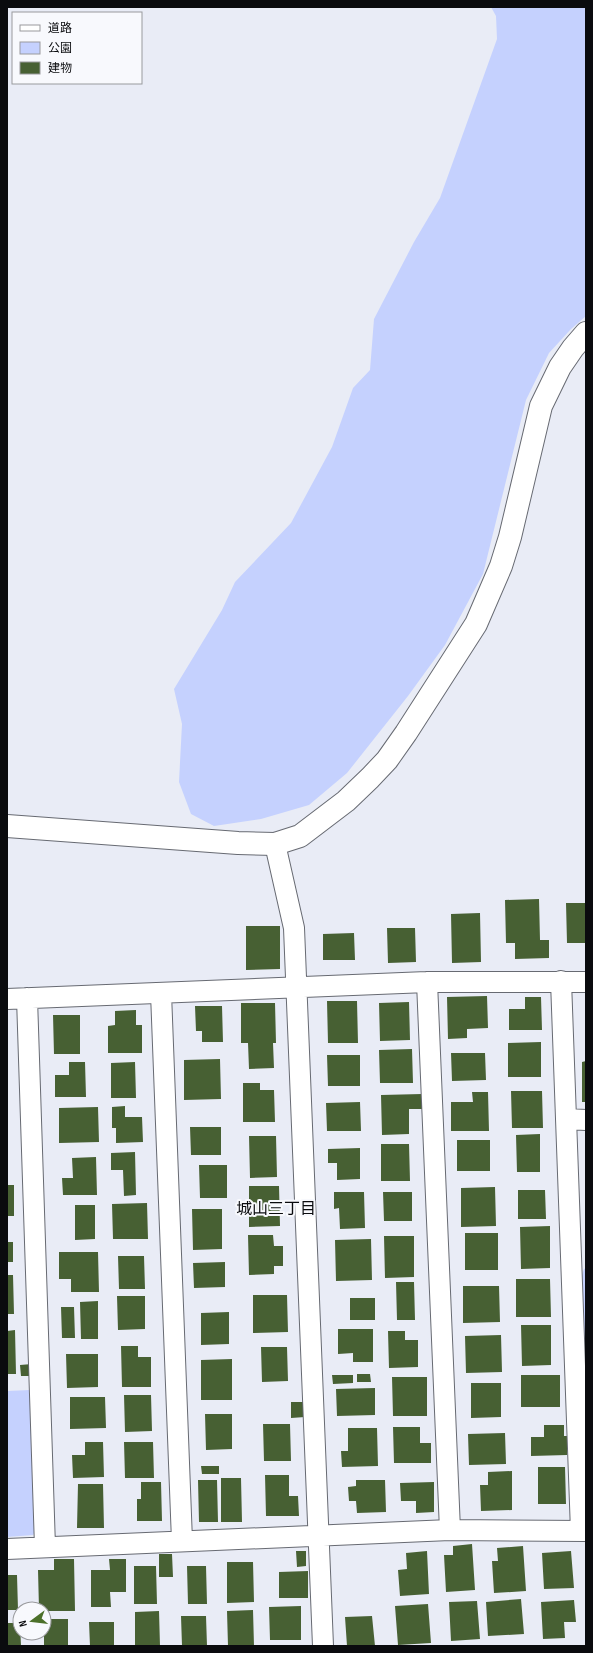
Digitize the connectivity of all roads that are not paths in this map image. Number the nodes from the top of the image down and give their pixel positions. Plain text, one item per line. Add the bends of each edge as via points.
1 (586, 333) edge
2 (7, 826) edge
3 (274, 844) junction
4 (561, 981) junction
5 (426, 982) junction
6 (586, 982) edge
7 (296, 988) junction
8 (161, 993) junction
9 (27, 998) junction
10 (7, 999) edge
11 (566, 1118) junction
12 (586, 1120) edge
13 (578, 1256) edge
14 (581, 1393) edge
15 (450, 1530) junction
16 (584, 1531) edge
17 (318, 1536) junction
18 (182, 1541) junction
19 (45, 1547) junction
20 (7, 1549) edge
21 (323, 1646) edge

1 - 3 street via 560,367 541,406 510,537 501,566 476,624 387,760 346,801 300,836
2 - 3 street
3 - 7 street via 294,928
4 - 5 street
4 - 6 street
4 - 11 street
5 - 7 street
5 - 15 street
7 - 8 street
7 - 17 street
8 - 9 street
8 - 18 street
9 - 10 street
9 - 19 street
11 - 12 street
11 - 13 street
13 - 14 street
14 - 16 street
15 - 16 street
15 - 17 street
17 - 18 street
17 - 21 street
18 - 19 street
19 - 20 street

